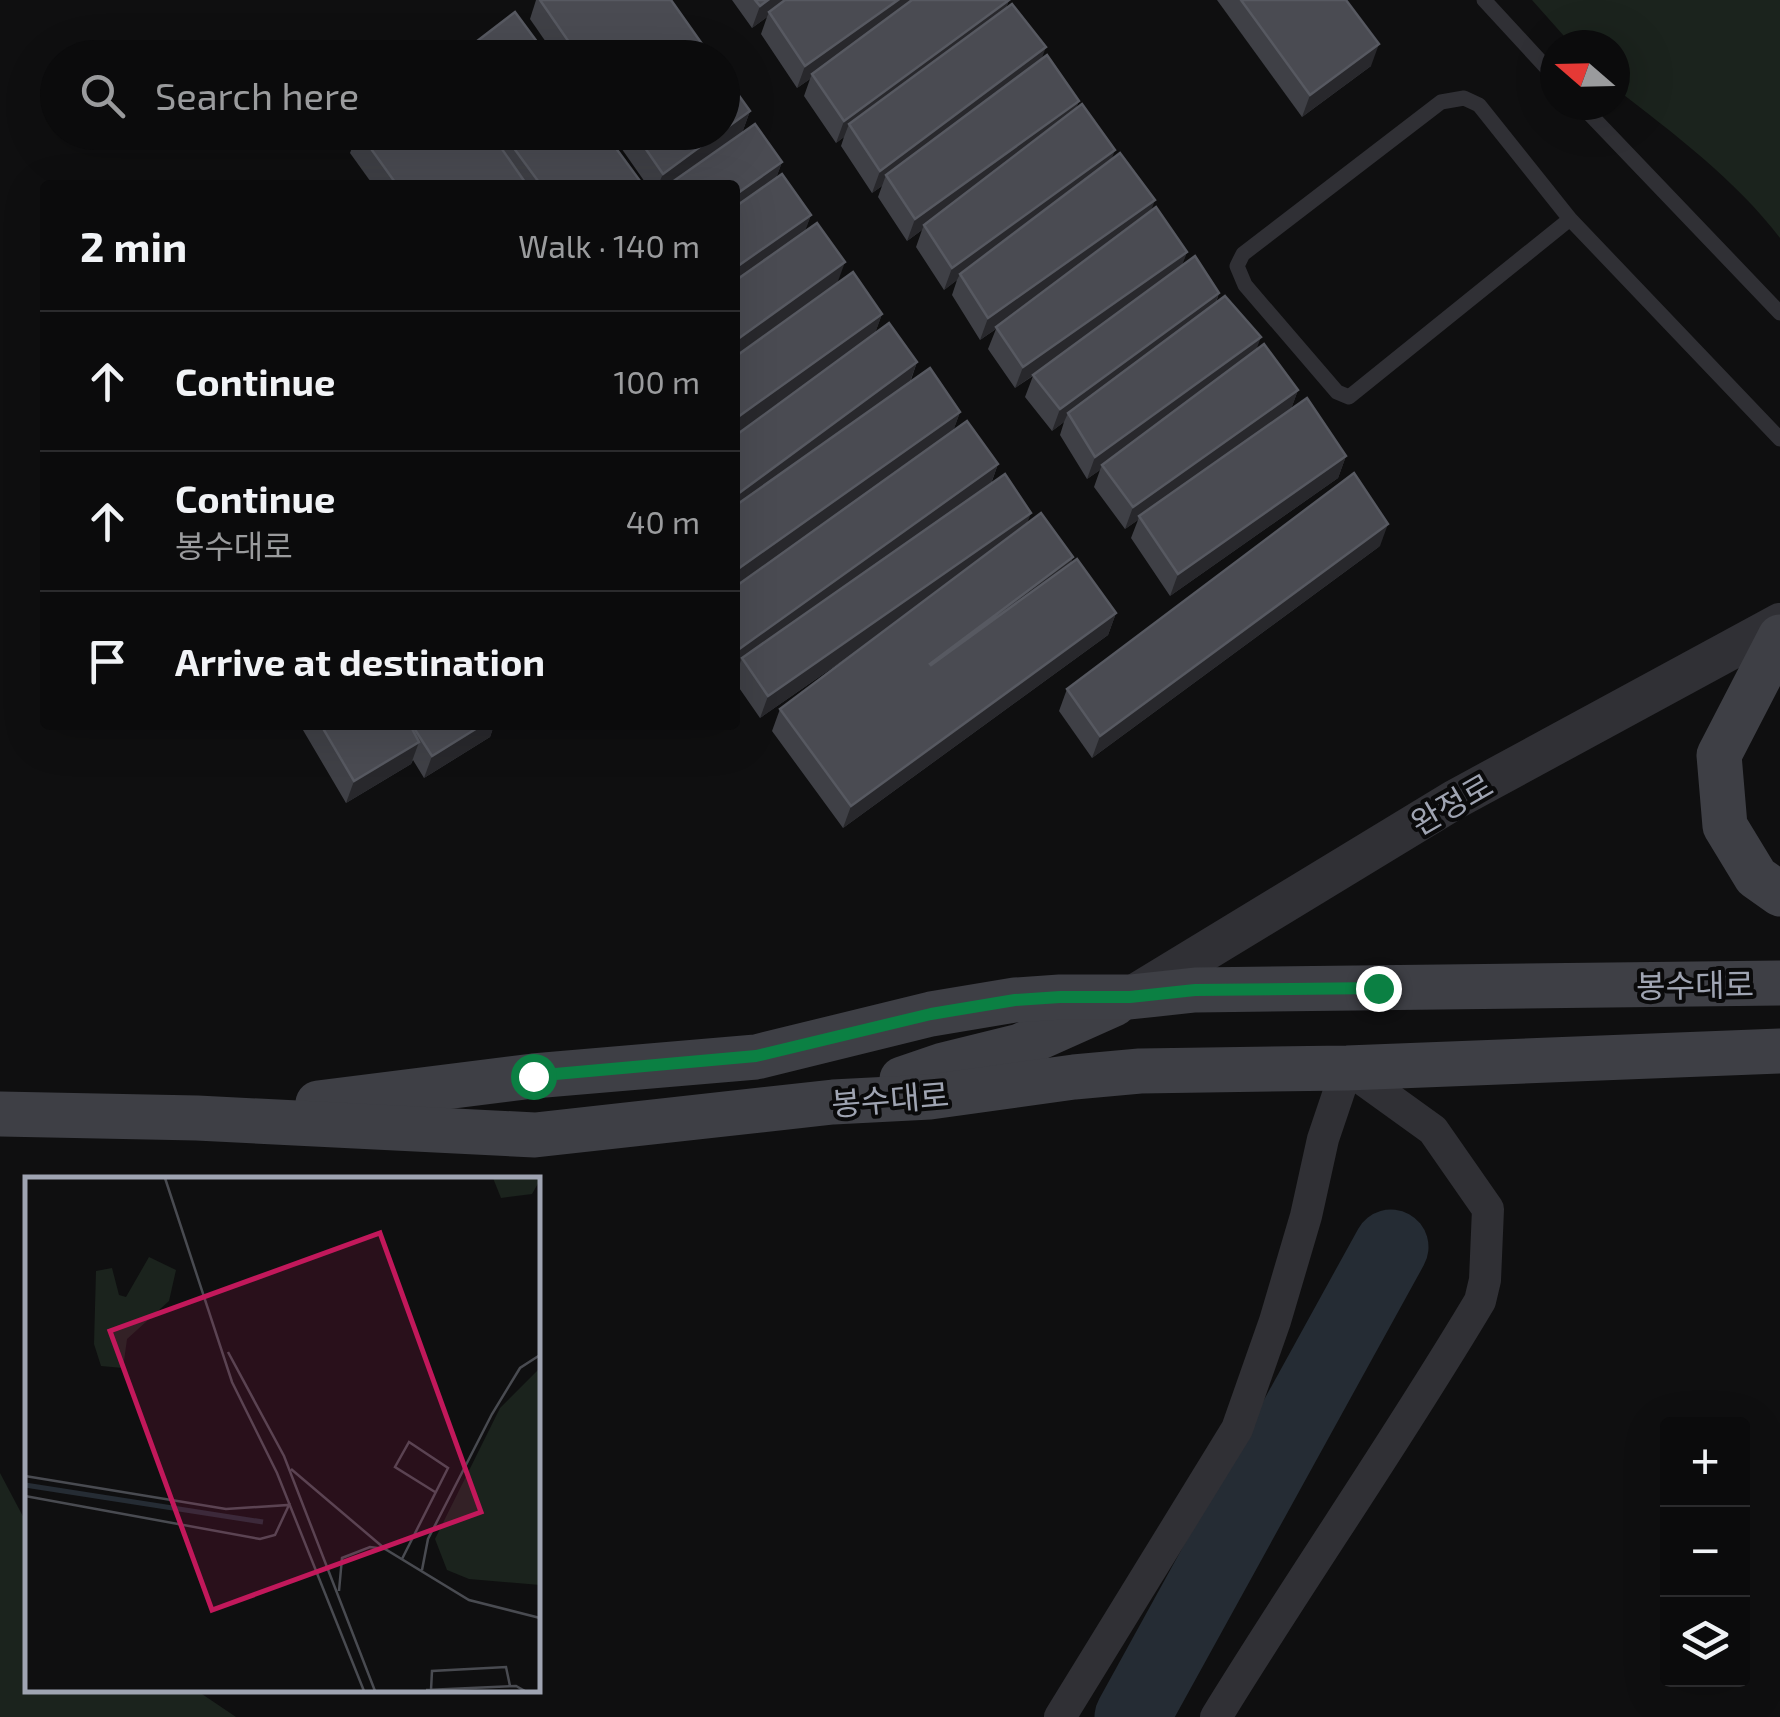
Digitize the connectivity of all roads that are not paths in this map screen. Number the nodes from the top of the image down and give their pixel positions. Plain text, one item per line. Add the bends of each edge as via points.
1 (1484, 0) edge
2 (1540, 61) edge
3 (1596, 120) edge
4 (1570, 219) junction
5 (1780, 313) edge
6 (1780, 439) edge
7 (1780, 623) edge
8 (1780, 638) edge
9 (1780, 894) edge
10 (1780, 982) edge
11 (1488, 987) junction
12 (1130, 997) junction
13 (1780, 1051) edge
14 (1472, 1063) junction
15 (1347, 1068) junction
16 (833, 1102) junction
17 (0, 1114) edge
18 (197, 1118) junction
19 (1060, 1717) edge
20 (1216, 1717) edge

1 - 2 lane
3 - 5 lane
4 - 4 lane via 1479,105 1464,98 1442,102 1243,254 1238,266 1245,284 1314,366 1350,397
4 - 6 lane
7 - 12 street, 완정로 via 1454,800
8 - 9 main road via 1719,756 1725,826 1756,876
10 - 11 main road, 봉수대로
11 - 12 main road, 봉수대로 via 1195,990
11 - 14 main road via 1464,1001 1451,1019 1447,1038
12 - 16 main road via 1020,1046
12 - 18 main road via 1015,1000 756,1056
13 - 14 main road, 봉수대로
14 - 15 main road, 봉수대로
15 - 16 main road, 봉수대로 via 1140,1071
15 - 19 street via 1237,1429
15 - 20 street via 1433,1130 1478,1192 1488,1209 1485,1280 1480,1301 1395,1441
16 - 18 main road, 봉수대로 via 536,1135
17 - 18 main road, 봉수대로

